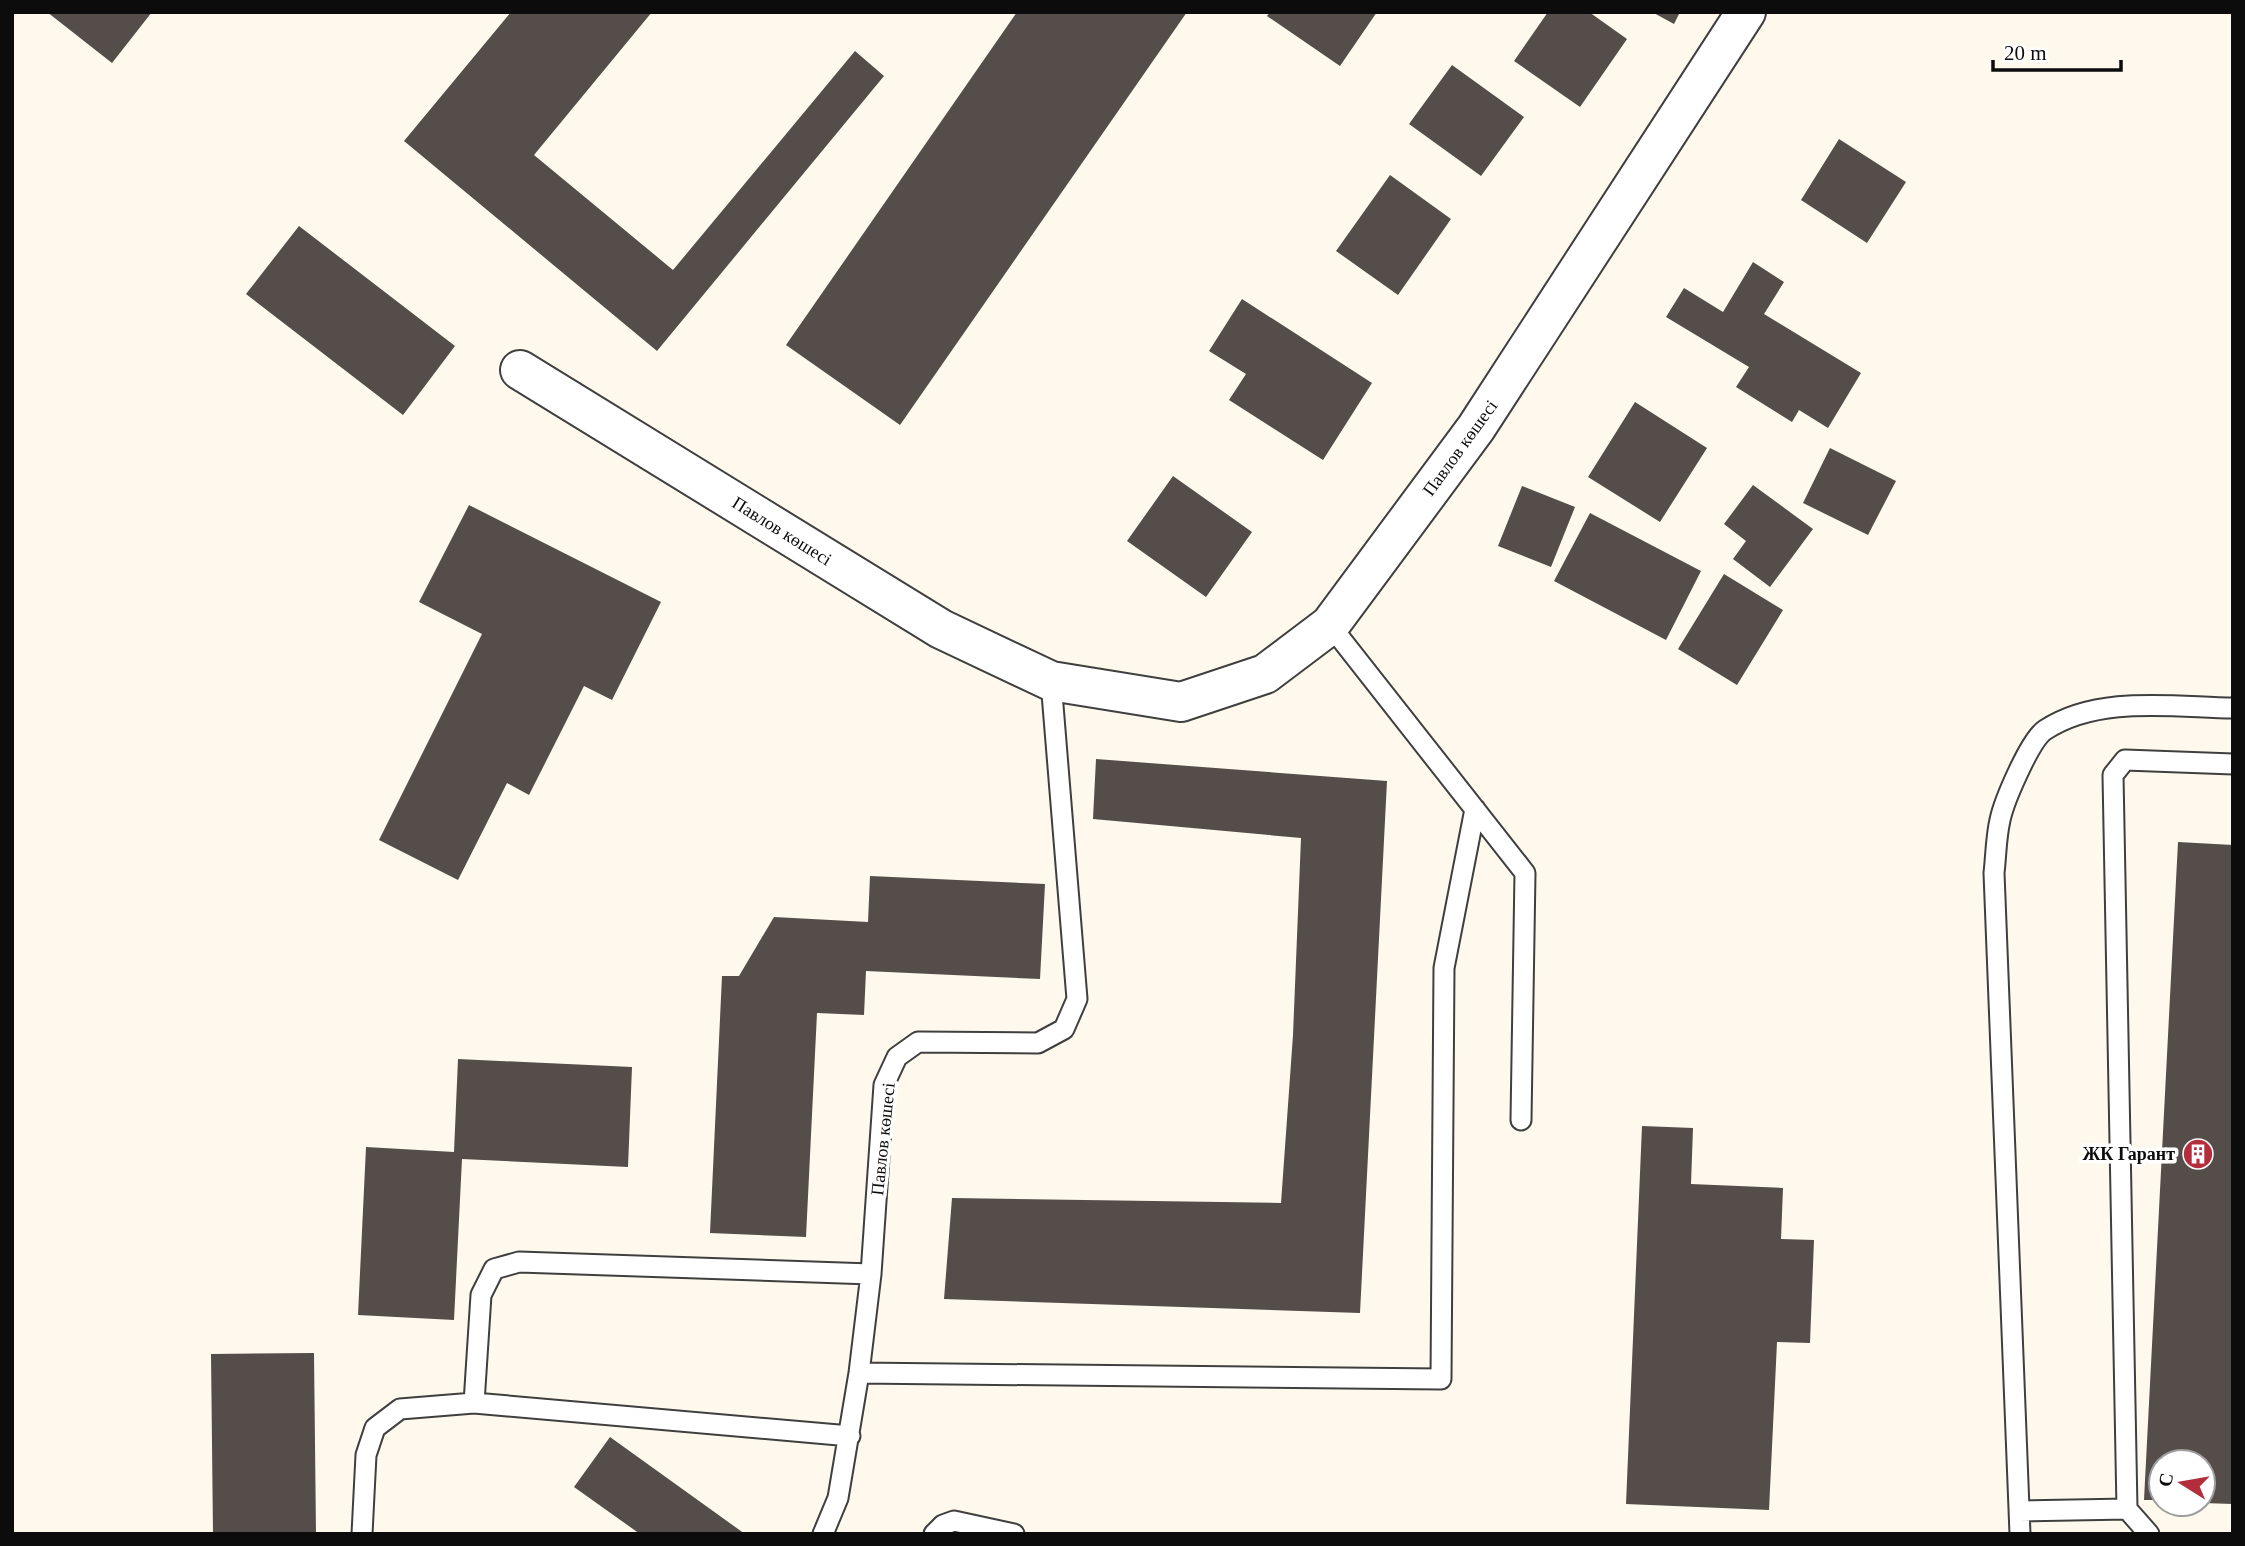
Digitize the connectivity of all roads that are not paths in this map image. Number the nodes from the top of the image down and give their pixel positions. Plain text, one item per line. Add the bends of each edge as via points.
1 (1746, 12) edge
2 (520, 370) dead end
3 (1330, 625) junction
4 (1051, 681) junction
5 (2233, 708) edge
6 (2233, 764) edge
7 (1475, 809) junction
8 (1521, 1120) dead end
9 (871, 1274) junction
10 (859, 1373) junction
11 (474, 1403) junction
12 (850, 1436) junction
13 (2127, 1509) junction
14 (2020, 1511) junction
15 (362, 1534) edge
16 (823, 1534) edge
17 (934, 1534) edge
18 (1014, 1534) edge
19 (2020, 1534) edge
20 (2149, 1534) edge

1 - 3 street, Павлов көшесі via 1476,428
2 - 4 street, Павлов көшесі via 941,629
3 - 4 street, Павлов көшесі via 1265,674 1181,702
3 - 7 lane
4 - 9 lane, Павлов көшесі via 1077,999 1064,1030 1038,1043 919,1042 897,1057 884,1085
5 - 14 lane via 2143,706 2075,716 2043,732 2021,765 2000,819 1994,873
6 - 13 lane via 2125,760 2113,775
7 - 8 lane via 1525,873
7 - 10 lane via 1444,968 1441,1379
9 - 10 lane, Павлов көшесі
9 - 11 lane via 519,1262 494,1269 481,1295
10 - 12 lane, Павлов көшесі
11 - 12 lane
11 - 15 lane via 400,1409 375,1427 366,1455
12 - 16 lane, Павлов көшесі via 838,1498
13 - 14 lane
13 - 20 lane
14 - 19 lane
17 - 18 lane via 954,1521

